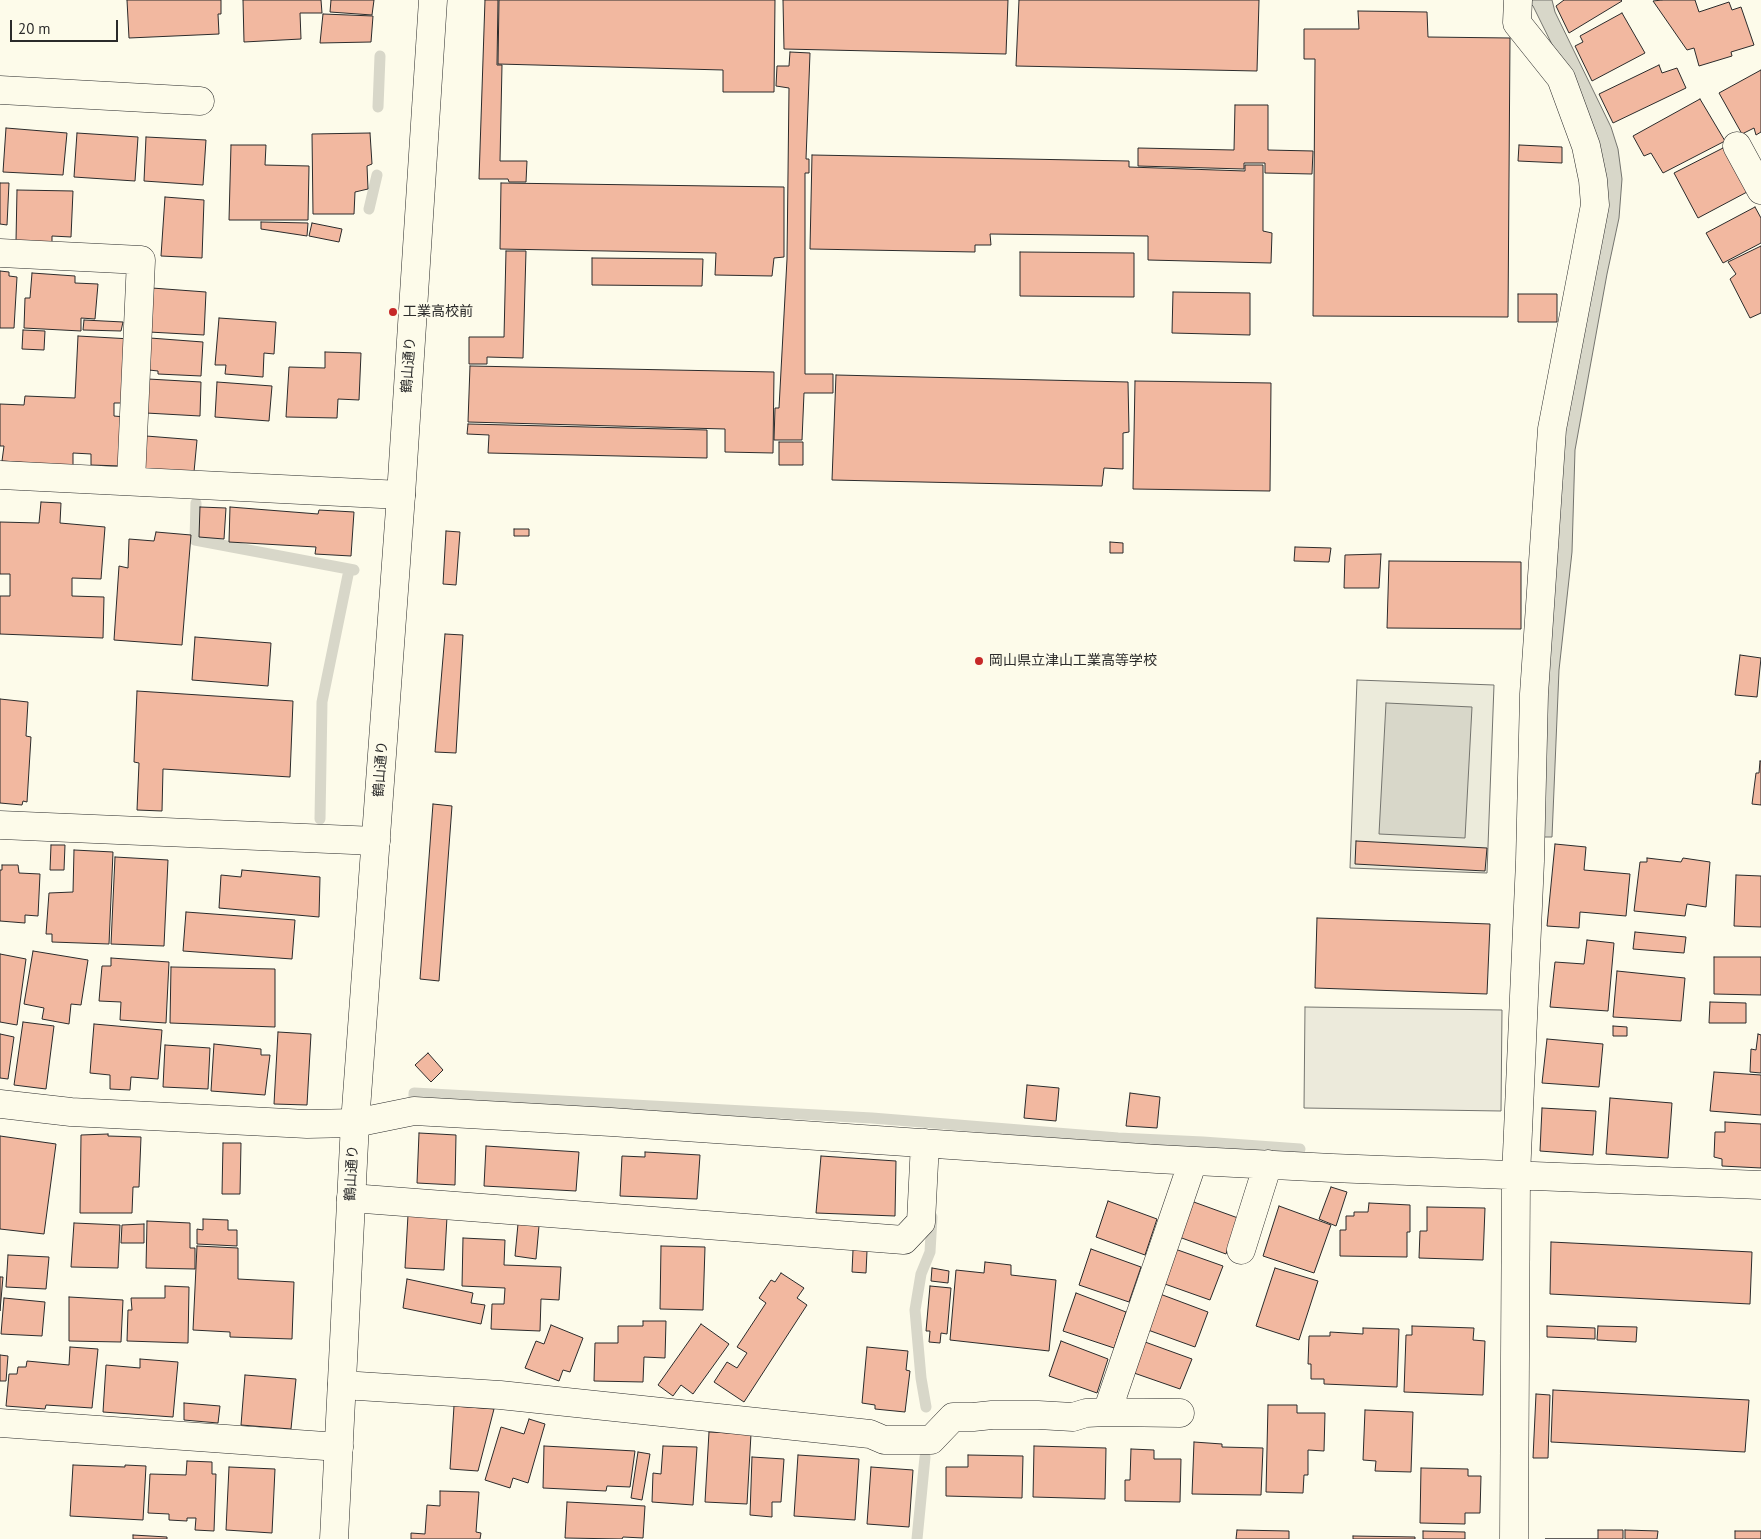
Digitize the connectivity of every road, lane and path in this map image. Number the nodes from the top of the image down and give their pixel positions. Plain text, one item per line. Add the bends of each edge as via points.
1 (433, 0) edge
2 (1518, 1) edge
3 (0, 90) edge
4 (200, 101) dead end
5 (1738, 146) dead end
6 (1761, 190) edge
7 (0, 253) edge
8 (0, 475) edge
9 (131, 481) junction
10 (401, 495) junction
11 (0, 825) edge
12 (376, 841) junction
13 (0, 1104) edge
14 (355, 1123) junction
15 (925, 1143) junction
16 (1193, 1161) junction
17 (1268, 1164) junction
18 (1516, 1176) junction
19 (1761, 1185) edge
20 (351, 1198) junction
21 (1241, 1250) dead end
22 (342, 1385) junction
23 (1107, 1412) junction
24 (1180, 1413) dead end
25 (0, 1423) edge
26 (339, 1447) junction
27 (334, 1539) edge
28 (1514, 1539) edge

1 - 10 street, 鶴山通り
2 - 18 street via 1517,23 1561,78 1586,146 1595,206 1552,429 1534,694
3 - 4 street
5 - 6 street
7 - 9 street via 141,260
8 - 9 street
9 - 10 street
10 - 12 street, 鶴山通り
11 - 12 street
12 - 14 street, 鶴山通り
13 - 14 street via 71,1112 307,1124
14 - 15 street via 414,1111
14 - 20 street, 鶴山通り
15 - 16 street
15 - 20 street via 921,1222 904,1240
16 - 17 street
16 - 23 street
17 - 18 street
17 - 21 street
18 - 19 street
18 - 28 street
20 - 22 street, 鶴山通り
22 - 23 street via 500,1395 870,1434 884,1440 931,1440 953,1417 1073,1417
22 - 26 street, 鶴山通り
23 - 24 street
25 - 26 street
26 - 27 street, 鶴山通り

